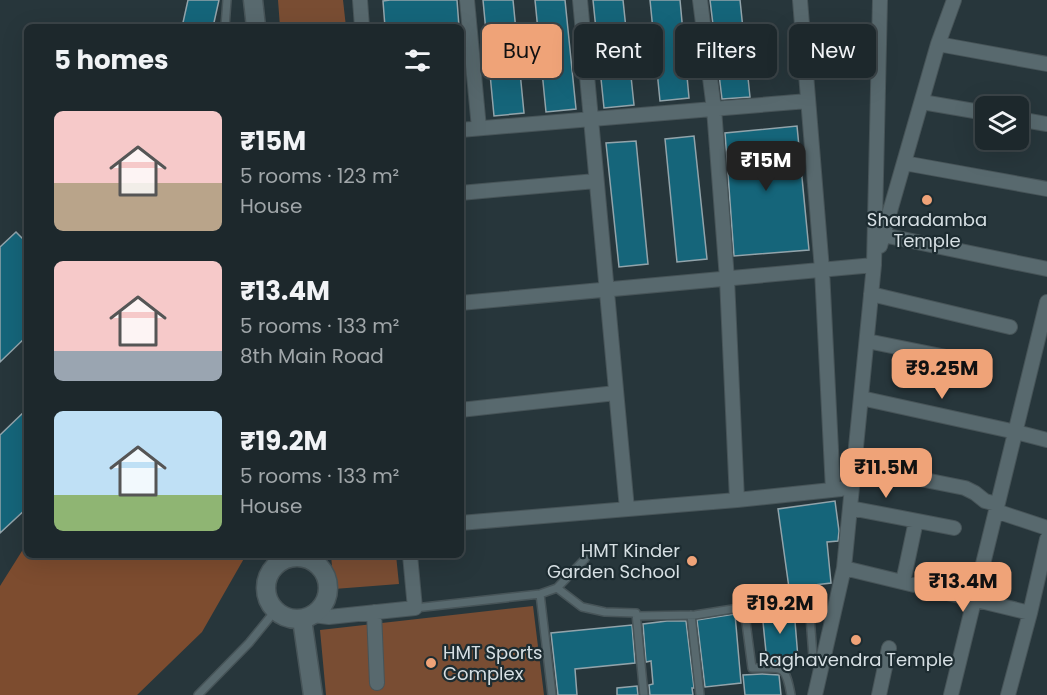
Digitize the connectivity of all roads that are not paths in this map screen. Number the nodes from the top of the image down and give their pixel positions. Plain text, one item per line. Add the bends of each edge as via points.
1 (227, 0) edge
2 (253, 0) edge
3 (360, 0) edge
4 (466, 0) edge
5 (580, 0) edge
6 (700, 0) edge
7 (800, 0) edge
8 (880, 0) edge
9 (954, 0) edge
10 (225, 24) edge
11 (256, 24) edge
12 (362, 24) edge
13 (938, 44) junction
14 (1047, 64) edge
15 (808, 101) junction
16 (922, 102) junction
17 (714, 109) junction
18 (975, 111) edge
19 (591, 119) junction
20 (1029, 121) edge
21 (1047, 124) edge
22 (479, 128) junction
23 (464, 130) edge
24 (904, 163) junction
25 (596, 181) junction
26 (1044, 188) edge
27 (464, 193) edge
28 (883, 235) junction
29 (874, 265) junction
30 (1047, 269) edge
31 (822, 270) junction
32 (727, 279) junction
33 (606, 290) junction
34 (871, 294) junction
35 (1047, 302) edge
36 (464, 303) edge
37 (1010, 327) dead end
38 (867, 341) junction
39 (966, 360) dead end
40 (616, 393) junction
41 (861, 398) junction
42 (464, 410) edge
43 (1016, 432) junction
44 (1047, 440) edge
45 (855, 466) junction
46 (852, 488) junction
47 (833, 490) junction
48 (737, 500) junction
49 (997, 507) junction
50 (850, 508) junction
51 (627, 509) junction
52 (916, 521) junction
53 (464, 523) edge
54 (954, 528) dead end
55 (1047, 528) edge
56 (1046, 548) edge
57 (283, 558) edge
58 (306, 558) edge
59 (410, 558) edge
60 (585, 559) dead end
61 (844, 568) junction
62 (903, 582) junction
63 (557, 588) junction
64 (540, 594) junction
65 (975, 599) junction
66 (744, 607) junction
67 (415, 608) junction
68 (275, 611) junction
69 (374, 612) junction
70 (1030, 613) junction
71 (691, 615) junction
72 (637, 616) junction
73 (307, 617) junction
74 (889, 648) dead end
75 (813, 657) dead end
76 (377, 683) dead end
77 (198, 695) edge
78 (313, 695) edge
79 (552, 695) edge
80 (644, 695) edge
81 (700, 695) edge
82 (791, 695) edge
83 (815, 695) edge
84 (879, 695) edge
85 (951, 695) edge
86 (1008, 695) edge

1 - 10 lane
2 - 11 street
3 - 12 street
4 - 22 street
5 - 19 street
6 - 17 street
7 - 15 street
8 - 29 street
9 - 13 street
13 - 14 street
13 - 16 street
15 - 17 street
15 - 31 street
16 - 18 street
16 - 24 street
17 - 19 street
17 - 32 street
19 - 22 street
19 - 25 street
20 - 21 street
22 - 23 street
24 - 26 street
24 - 28 street
25 - 27 street
25 - 33 street
28 - 29 street
28 - 30 street
29 - 31 street
29 - 34 street
31 - 32 street
31 - 47 street
32 - 33 street
32 - 48 street
33 - 36 street
33 - 40 street
34 - 37 street
34 - 38 street
35 - 43 street
38 - 39 street
38 - 41 street
40 - 42 street
40 - 51 street
41 - 43 street
41 - 45 street
43 - 44 street
43 - 49 street
45 - 46 street
45 - 49 street via 965,488
46 - 47 street
46 - 50 street
47 - 48 street
48 - 51 street
49 - 55 street
49 - 65 street
50 - 52 street
50 - 61 street
51 - 53 street
52 - 54 street
52 - 62 street
56 - 70 street
57 - 68 street via 268,574 265,585 266,596
58 - 73 street via 321,567 329,587 321,608
59 - 67 street
60 - 63 lane
61 - 62 street
61 - 83 street
62 - 65 street
63 - 64 lane
63 - 72 lane via 582,607
64 - 67 lane
64 - 79 lane
65 - 70 street
65 - 85 street
66 - 71 lane
66 - 75 lane via 795,599 810,616
66 - 82 lane via 752,668 782,669
67 - 69 street
68 - 73 street via 285,617
68 - 77 lane
69 - 73 street
69 - 76 street
70 - 86 street
71 - 72 lane
71 - 81 lane
72 - 80 lane
73 - 78 street
74 - 84 street

